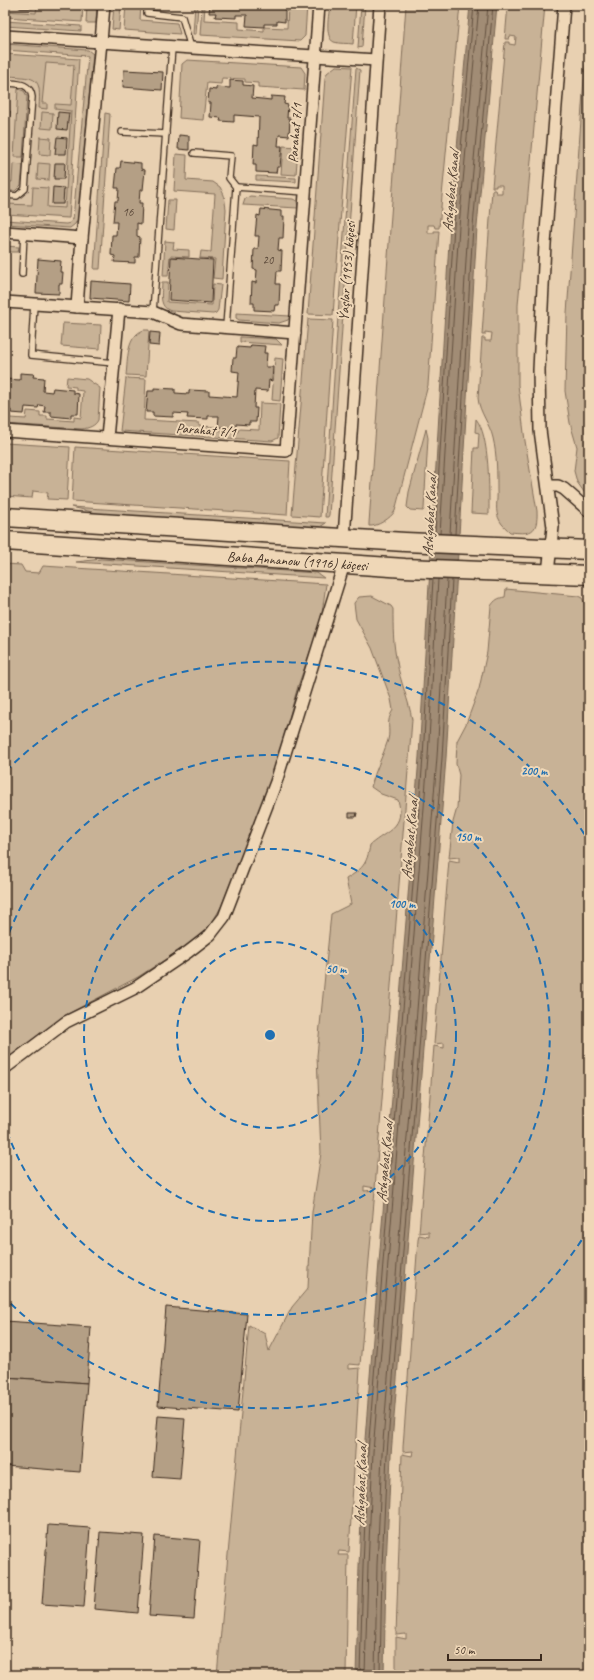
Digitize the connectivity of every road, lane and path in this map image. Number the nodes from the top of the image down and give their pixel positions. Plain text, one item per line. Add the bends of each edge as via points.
1 (22, 5) edge
2 (31, 5) edge
3 (104, 5) edge
4 (147, 5) edge
5 (319, 5) edge
6 (380, 5) edge
7 (564, 5) edge
8 (5, 36) edge
9 (101, 42) junction
10 (172, 47) junction
11 (191, 48) junction
12 (316, 56) junction
13 (376, 60) junction
14 (5, 83) edge
15 (122, 132) dead end
16 (166, 134) junction
17 (194, 153) dead end
18 (236, 187) junction
19 (305, 192) junction
20 (5, 196) edge
21 (5, 232) edge
22 (24, 234) junction
23 (82, 238) junction
24 (22, 274) dead end
25 (5, 302) edge
26 (34, 304) junction
27 (77, 307) junction
28 (119, 309) junction
29 (154, 312) junction
30 (226, 328) junction
31 (295, 333) junction
32 (114, 362) junction
33 (5, 431) edge
34 (107, 438) junction
35 (548, 486) junction
36 (589, 512) edge
37 (5, 518) edge
38 (344, 538) junction
39 (5, 541) edge
40 (550, 548) junction
41 (589, 551) edge
42 (344, 564) junction
43 (548, 573) junction
44 (589, 575) edge
45 (5, 1068) edge

1 - 2 lane
3 - 9 street
4 - 11 lane via 147,13 182,17
5 - 12 street, Parahat 7/1
6 - 13 street, Ýaşlar (1953) köçesi
7 - 35 street via 539,370 540,430
8 - 9 street
9 - 10 street
9 - 23 street
10 - 11 street
10 - 16 lane
11 - 12 street
12 - 13 street
12 - 19 street, Parahat 7/1
13 - 38 street, Ýaşlar (1953) köçesi
14 - 20 lane via 24,85 29,88 32,97 25,189 17,196
15 - 16 lane
16 - 29 lane
17 - 18 lane via 231,156 229,178
18 - 19 lane
18 - 30 lane
19 - 31 street, Parahat 7/1
21 - 22 street
22 - 23 street
22 - 24 lane
23 - 27 street
25 - 26 street
26 - 27 street
26 - 32 lane via 31,355
27 - 28 street
28 - 29 street
28 - 32 street
29 - 30 street via 181,324
30 - 31 street
31 - 34 street, Parahat 7/1 via 286,451
32 - 34 street
33 - 34 street, Parahat 7/1
35 - 36 street via 564,489
35 - 40 street via 553,527
37 - 38 main road, Baba Annanow (1916) köçesi
38 - 40 main road, Baba Annanow (1916) köçesi
39 - 42 main road, Baba Annanow (1916) köçesi
40 - 41 main road, Baba Annanow (1916) köçesi
40 - 43 street
42 - 43 main road, Baba Annanow (1916) köçesi
42 - 45 street via 276,782 224,917 210,935 188,952 135,988 66,1022
43 - 44 main road, Baba Annanow (1916) köçesi

